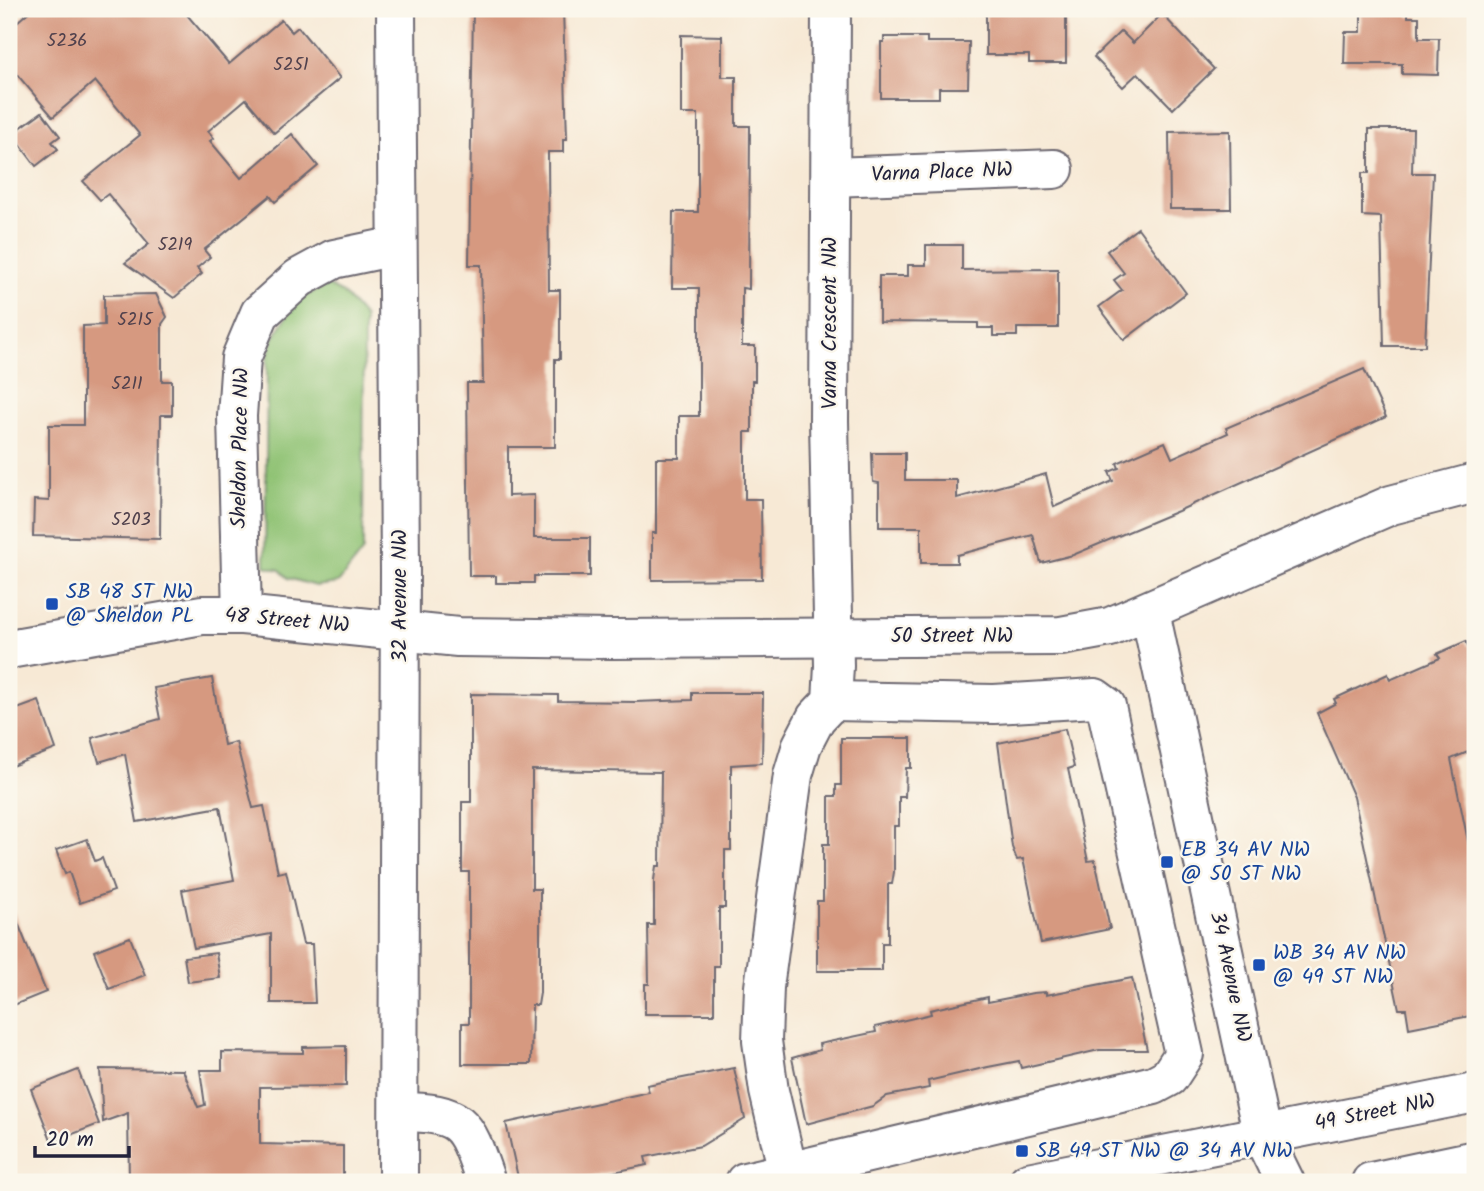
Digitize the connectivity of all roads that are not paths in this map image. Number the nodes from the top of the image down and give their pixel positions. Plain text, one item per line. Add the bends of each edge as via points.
1 (396, 9) edge
2 (831, 9) edge
3 (1054, 169) dead end
4 (831, 177) junction
5 (396, 246) junction
6 (1475, 483) edge
7 (1150, 612) junction
8 (242, 615) junction
9 (400, 632) junction
10 (832, 637) junction
11 (9, 649) edge
12 (832, 701) junction
13 (1475, 1093) edge
14 (400, 1112) junction
15 (1263, 1137) junction
16 (1475, 1160) edge
17 (788, 1172) junction
18 (398, 1182) edge
19 (486, 1182) edge
20 (745, 1182) edge
21 (1028, 1182) edge
22 (1257, 1182) edge
23 (1285, 1182) edge
24 (1371, 1182) edge

1 - 5 street, 32 Avenue NW
2 - 4 street, Varna Crescent NW
3 - 4 street, Varna Place NW
4 - 10 street, Varna Crescent NW
5 - 8 street, Sheldon Place NW via 334,259 299,278 261,313 241,358 237,416
5 - 9 street, 32 Avenue NW
6 - 7 street, 50 Street NW via 1391,505
7 - 10 street, 50 Street NW via 1110,627 1061,636
7 - 15 street, 34 Avenue NW
8 - 9 street, 48 Street NW
8 - 11 street, 48 Street NW via 184,616
9 - 10 street, 50 Street NW via 612,639
9 - 14 street, 32 Avenue NW
10 - 12 street, Varna Crescent NW
12 - 17 street via 816,718 793,775 764,987 764,1068
12 - 17 street via 995,704 1095,698 1106,706 1184,1054 1169,1077 1154,1085
13 - 15 street, 49 Street NW
14 - 18 street, 32 Avenue NW
14 - 19 street via 429,1112 454,1119 472,1142
15 - 21 street, 49 Street NW
15 - 22 street, 34 Avenue NW
15 - 23 street, 34 Avenue NW
16 - 24 street
17 - 20 street

